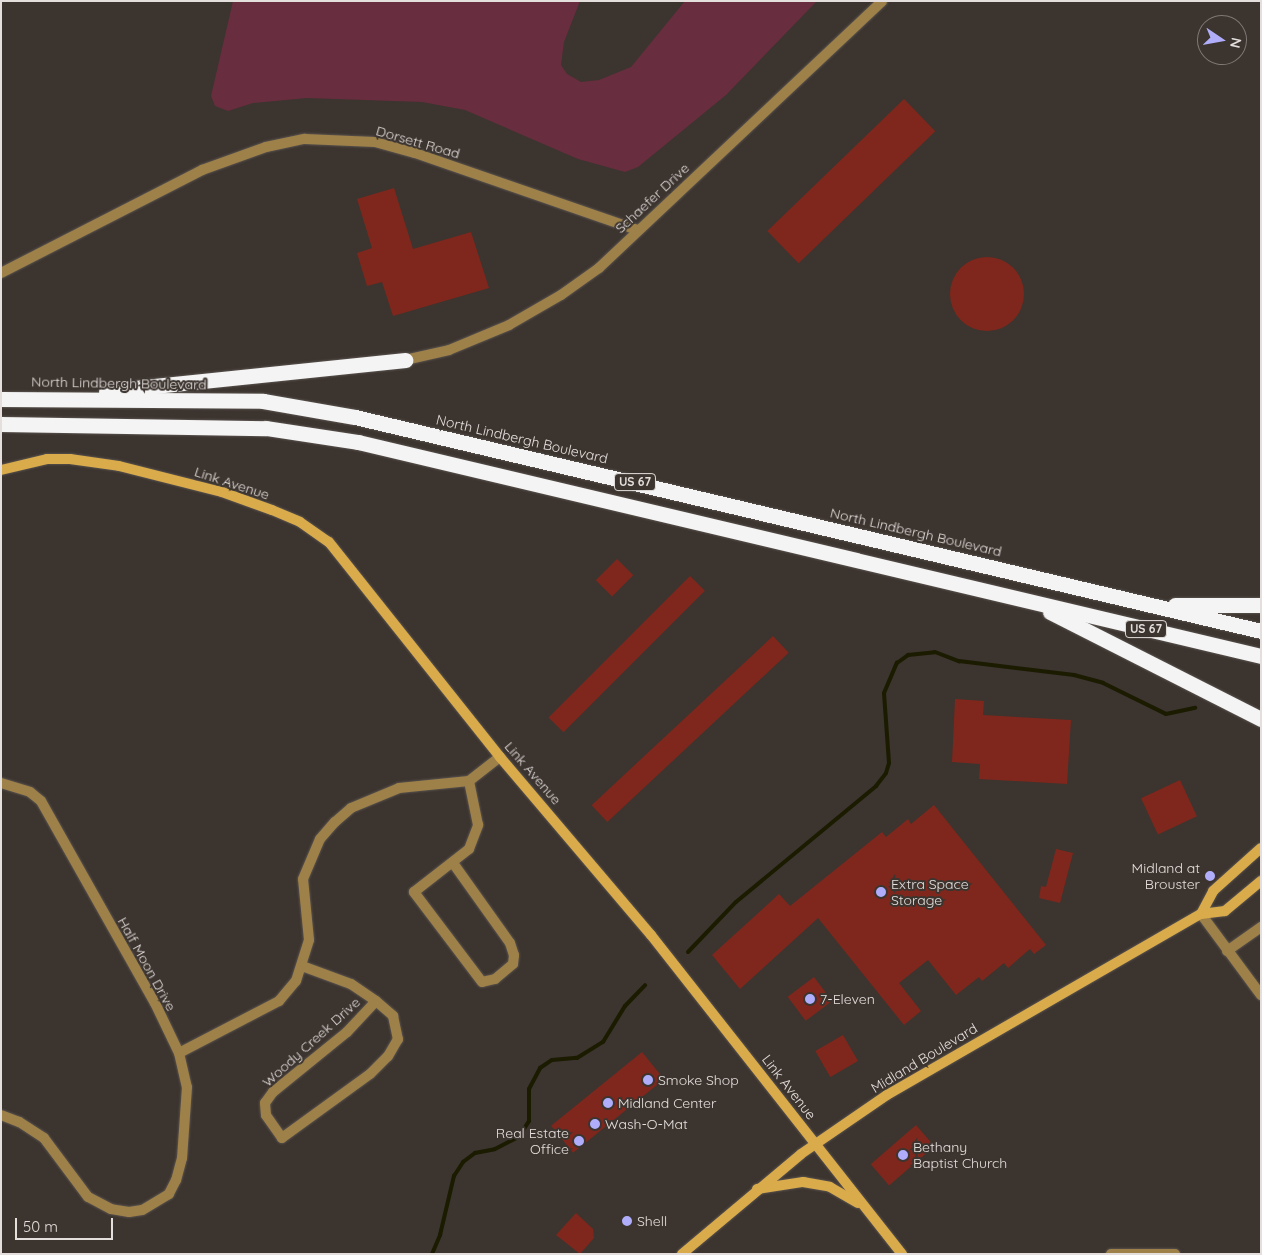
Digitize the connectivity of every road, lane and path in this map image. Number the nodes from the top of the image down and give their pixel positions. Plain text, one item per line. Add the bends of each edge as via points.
1 (882, 1) edge
2 (637, 230) junction
3 (1, 273) edge
4 (405, 360) joint
5 (48, 397) junction
6 (1, 399) edge
7 (1, 424) edge
8 (1, 470) edge
9 (1031, 602) junction
10 (1261, 605) edge
11 (1155, 606) junction
12 (1261, 631) edge
13 (1261, 656) edge
14 (1261, 719) edge
15 (500, 757) junction
16 (469, 781) junction
17 (1, 783) edge
18 (1261, 848) edge
19 (453, 863) junction
20 (1261, 881) edge
21 (1201, 914) junction
22 (1261, 927) edge
23 (1227, 951) junction
24 (302, 966) junction
25 (1261, 995) edge
26 (376, 1001) junction
27 (179, 1053) junction
28 (1, 1115) edge
29 (816, 1144) junction
30 (756, 1189) junction
31 (863, 1206) junction
32 (682, 1254) edge
33 (902, 1254) edge
34 (1111, 1254) edge
35 (1175, 1254) edge

1 - 2 street, Schaefer Drive
2 - 3 street, Dorsett Road via 375,142 306,139 266,147 202,170
2 - 4 street, Schaefer Drive via 599,268 535,310 449,350
4 - 5 highway
5 - 6 highway, North Lindbergh Boulevard / US 67
5 - 11 highway, North Lindbergh Boulevard / US 67 via 262,401 354,417
7 - 9 highway, US 67 via 218,426 313,434
8 - 15 street, Link Avenue via 47,459 96,462 222,492 300,522 329,542
9 - 13 highway, US 67
9 - 14 highway
10 - 11 highway
11 - 12 highway, North Lindbergh Boulevard / US 67
15 - 16 street
15 - 29 street, Link Avenue via 652,935
16 - 19 street via 478,825 469,849
16 - 24 street via 399,788 351,808 335,822 320,839 303,879 309,940
17 - 27 street, Half Moon Drive via 30,792 41,801
18 - 21 street via 1213,891
19 - 19 street via 512,949 512,964 495,979 482,982 414,892
20 - 21 street, Midland Boulevard via 1225,911
21 - 23 street
21 - 29 street, Midland Boulevard via 887,1095
22 - 23 street
23 - 25 street
24 - 26 street, Woody Creek Drive via 351,984
24 - 27 street via 296,981 279,1001
26 - 26 street, Woody Creek Drive via 348,1032 273,1092 265,1103 266,1115 282,1138 370,1074 388,1056 398,1039 398,1028 393,1016
27 - 28 street, Half Moon Drive via 187,1087 182,1158 169,1194 142,1210 129,1212 98,1204 88,1197 44,1138
29 - 30 street, Midland Boulevard
29 - 31 street, Link Avenue
30 - 31 street via 803,1182 830,1187
30 - 32 street, Midland Boulevard
31 - 33 street, Link Avenue
34 - 35 street

